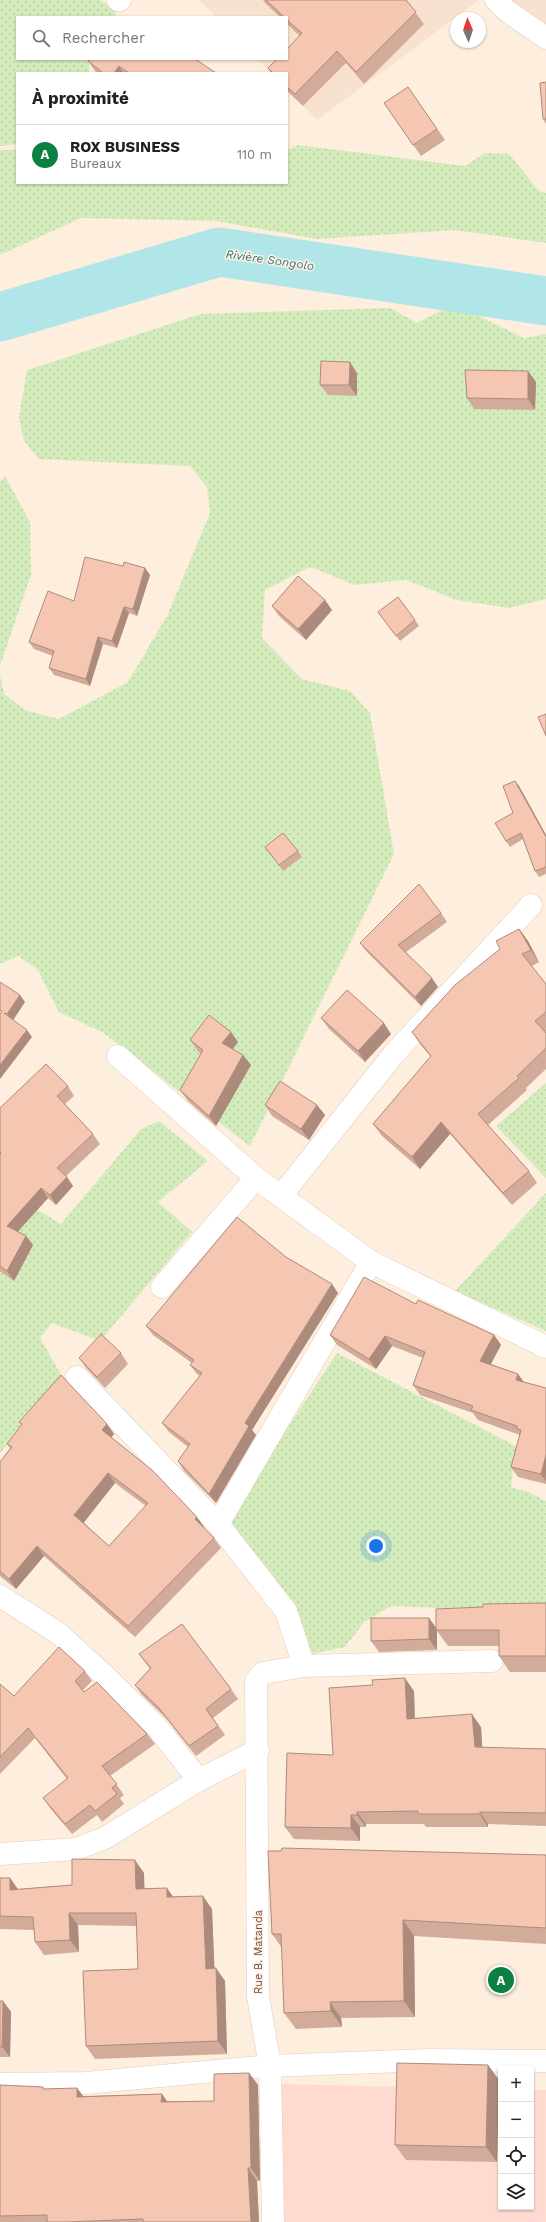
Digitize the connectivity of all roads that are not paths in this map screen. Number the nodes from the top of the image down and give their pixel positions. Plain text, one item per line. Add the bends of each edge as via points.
1 (496, 0) edge
2 (546, 38) edge
3 (531, 905) dead end
4 (118, 1056) dead end
5 (256, 1178) junction
6 (281, 1196) junction
7 (371, 1262) junction
8 (162, 1287) dead end
9 (546, 1347) edge
10 (77, 1377) dead end
11 (218, 1524) junction
12 (0, 1596) edge
13 (492, 1661) dead end
14 (304, 1666) junction
15 (258, 1750) junction
16 (199, 1780) junction
17 (0, 1854) edge
18 (546, 2061) edge
19 (270, 2066) junction
20 (0, 2084) edge
21 (273, 2222) edge

1 - 2 street via 507,11
3 - 6 street via 393,1055
4 - 5 street
5 - 6 street
5 - 8 street
6 - 7 street
7 - 9 street
7 - 11 street
10 - 11 street
11 - 14 street via 286,1611
12 - 16 street via 58,1633 104,1675 156,1726
13 - 14 street
14 - 15 street, Rue B. Matanda via 263,1673 256,1681
15 - 16 street
15 - 19 street, Rue B. Matanda via 266,1851 258,1996
16 - 17 street via 105,1838 76,1849
18 - 19 street via 428,2060
19 - 20 street via 85,2082
19 - 21 street, Rue B. Matanda

